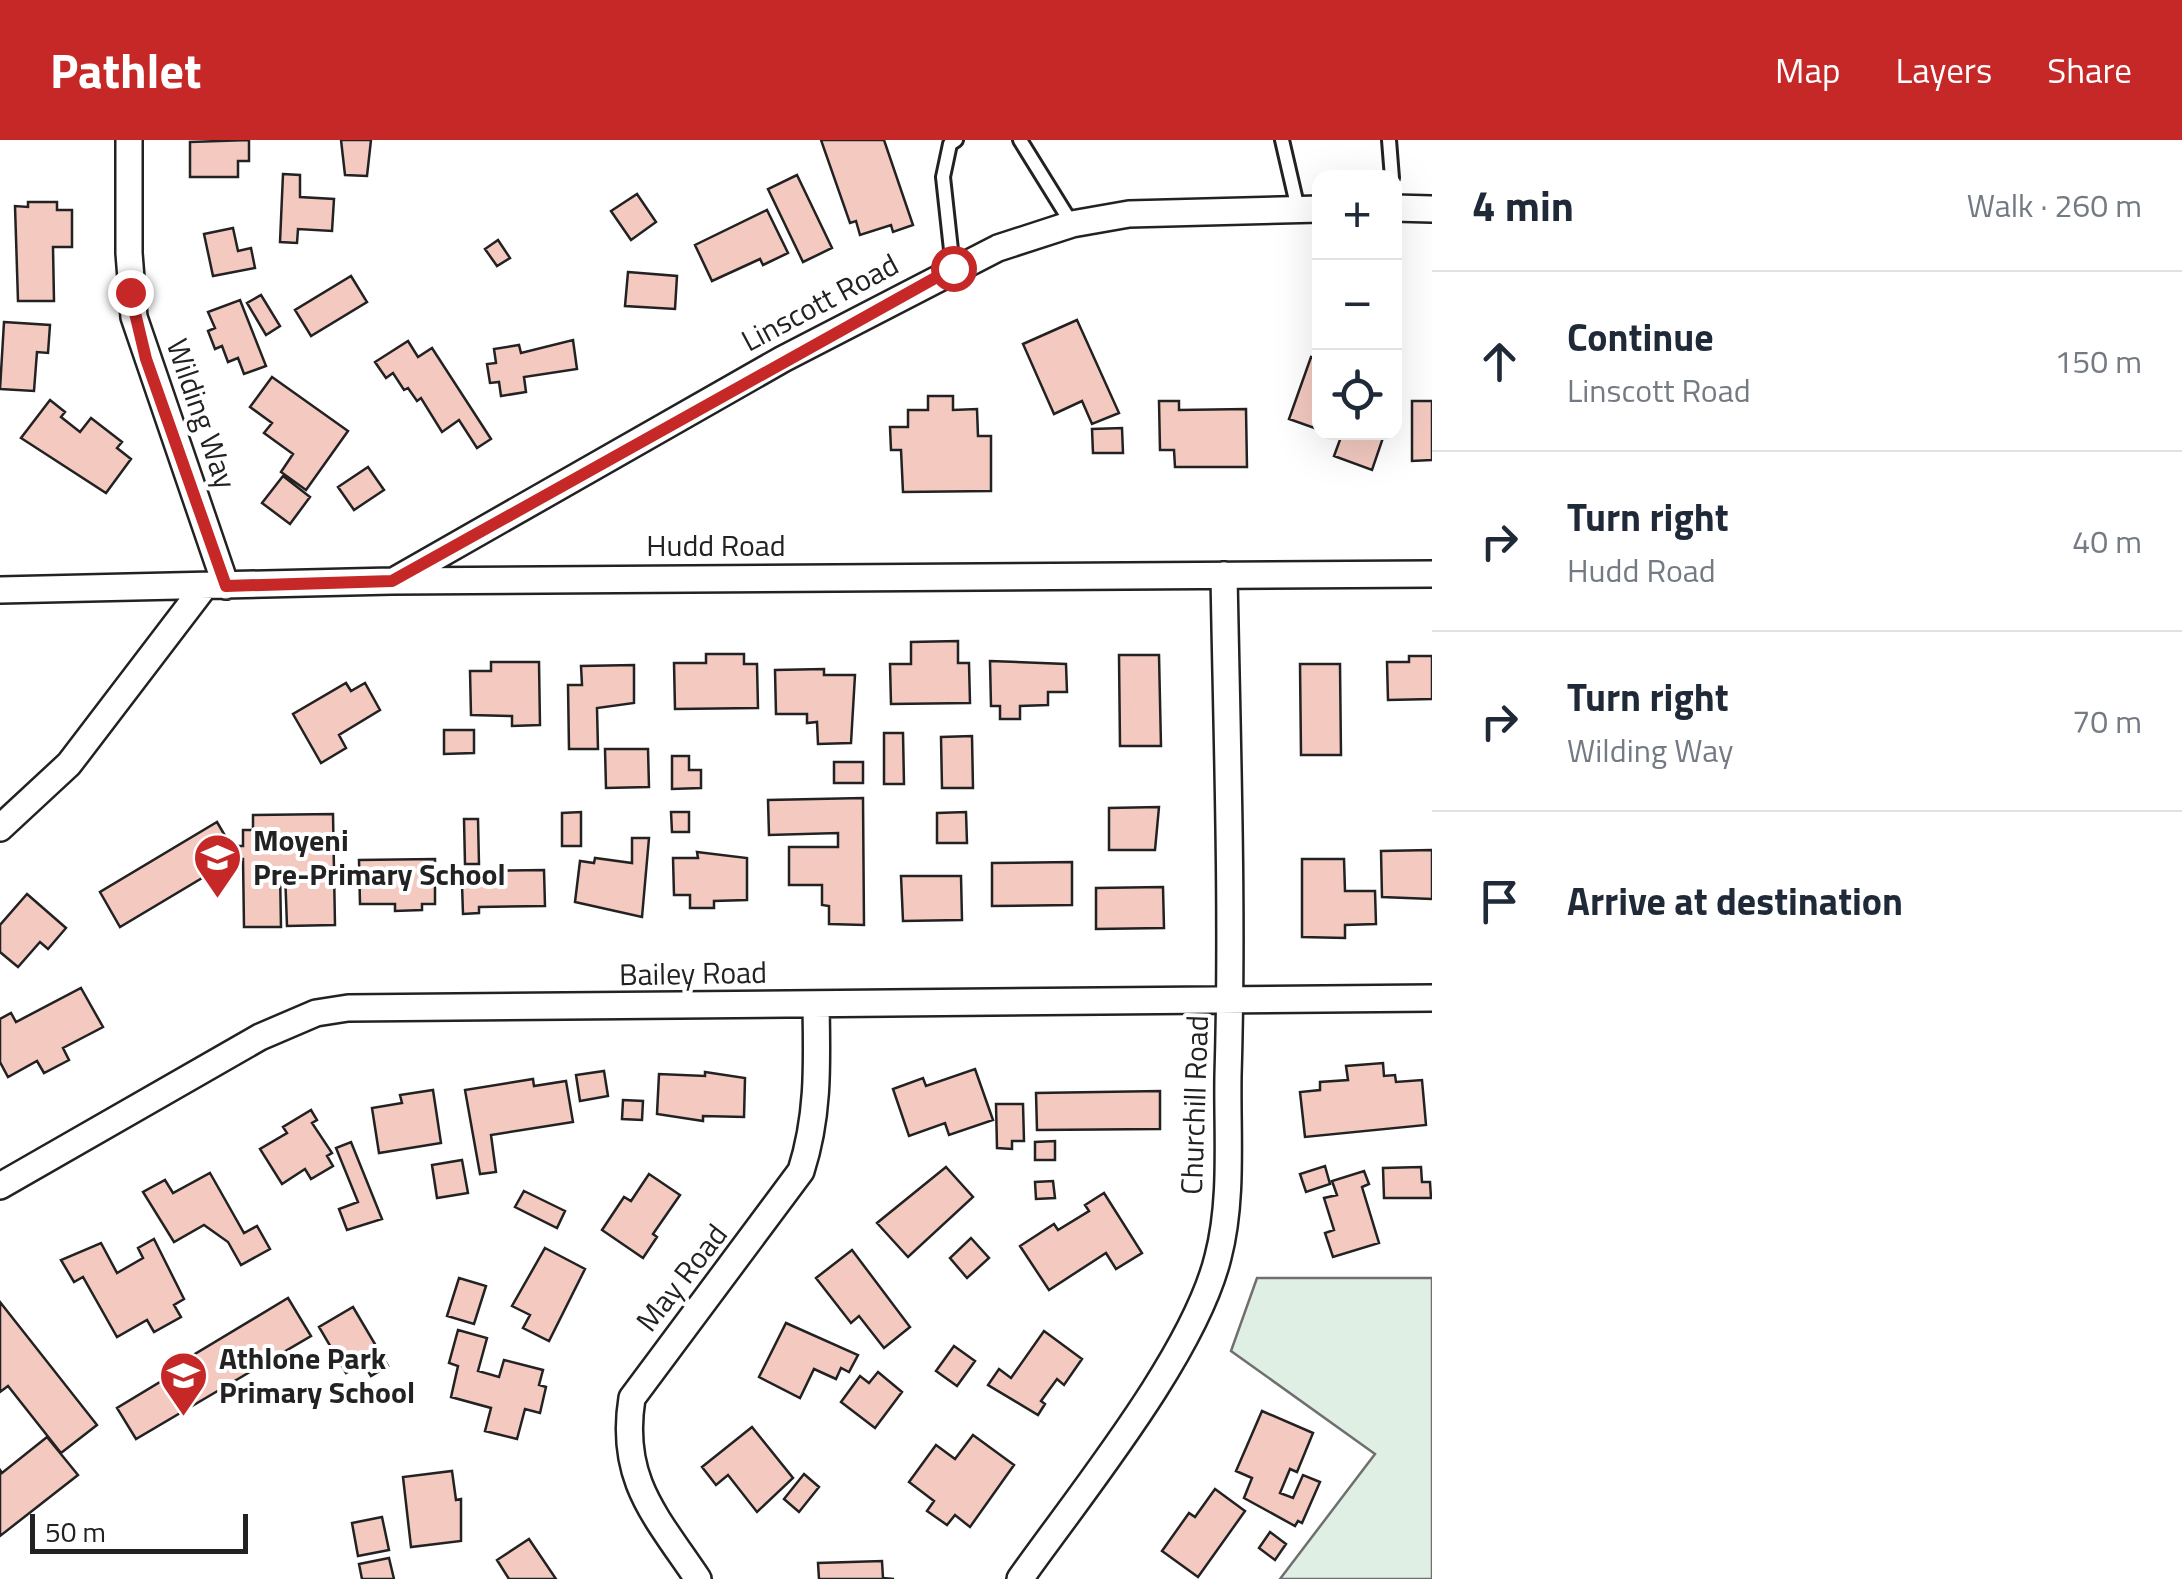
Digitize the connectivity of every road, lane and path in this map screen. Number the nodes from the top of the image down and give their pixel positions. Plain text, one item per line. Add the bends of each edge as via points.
1 (129, 140) edge
2 (956, 140) edge
3 (1020, 140) edge
4 (1282, 140) edge
5 (1389, 140) edge
6 (1391, 170) edge
7 (1402, 208) edge
8 (1309, 209) edge
9 (1432, 209) edge
10 (1072, 224) junction
11 (953, 268) junction
12 (1432, 574) edge
13 (1224, 575) junction
14 (392, 581) junction
15 (215, 587) junction
16 (0, 590) edge
17 (0, 828) edge
18 (1432, 998) edge
19 (1230, 1002) junction
20 (816, 1005) junction
21 (0, 1186) edge
22 (698, 1579) edge
23 (1020, 1579) edge

1 - 15 street, Wilding Way via 134,317
2 - 11 lane via 944,177
3 - 10 lane
4 - 8 lane
5 - 6 lane
7 - 9 street
8 - 10 street, Linscott Road via 1129,214
10 - 11 street, Linscott Road
11 - 14 street, Linscott Road
12 - 13 street, Hudd Road
13 - 14 street, Hudd Road
13 - 19 street, Churchill Road
14 - 15 street, Hudd Road
15 - 16 street, Hudd Road
15 - 17 street via 69,764
18 - 19 street, Bailey Road
19 - 20 street, Bailey Road
19 - 23 street, Churchill Road via 1218,1257 1168,1361
20 - 21 street, Bailey Road via 316,1013 260,1037
20 - 22 street, May Road via 818,1091 801,1171 632,1398 629,1461

